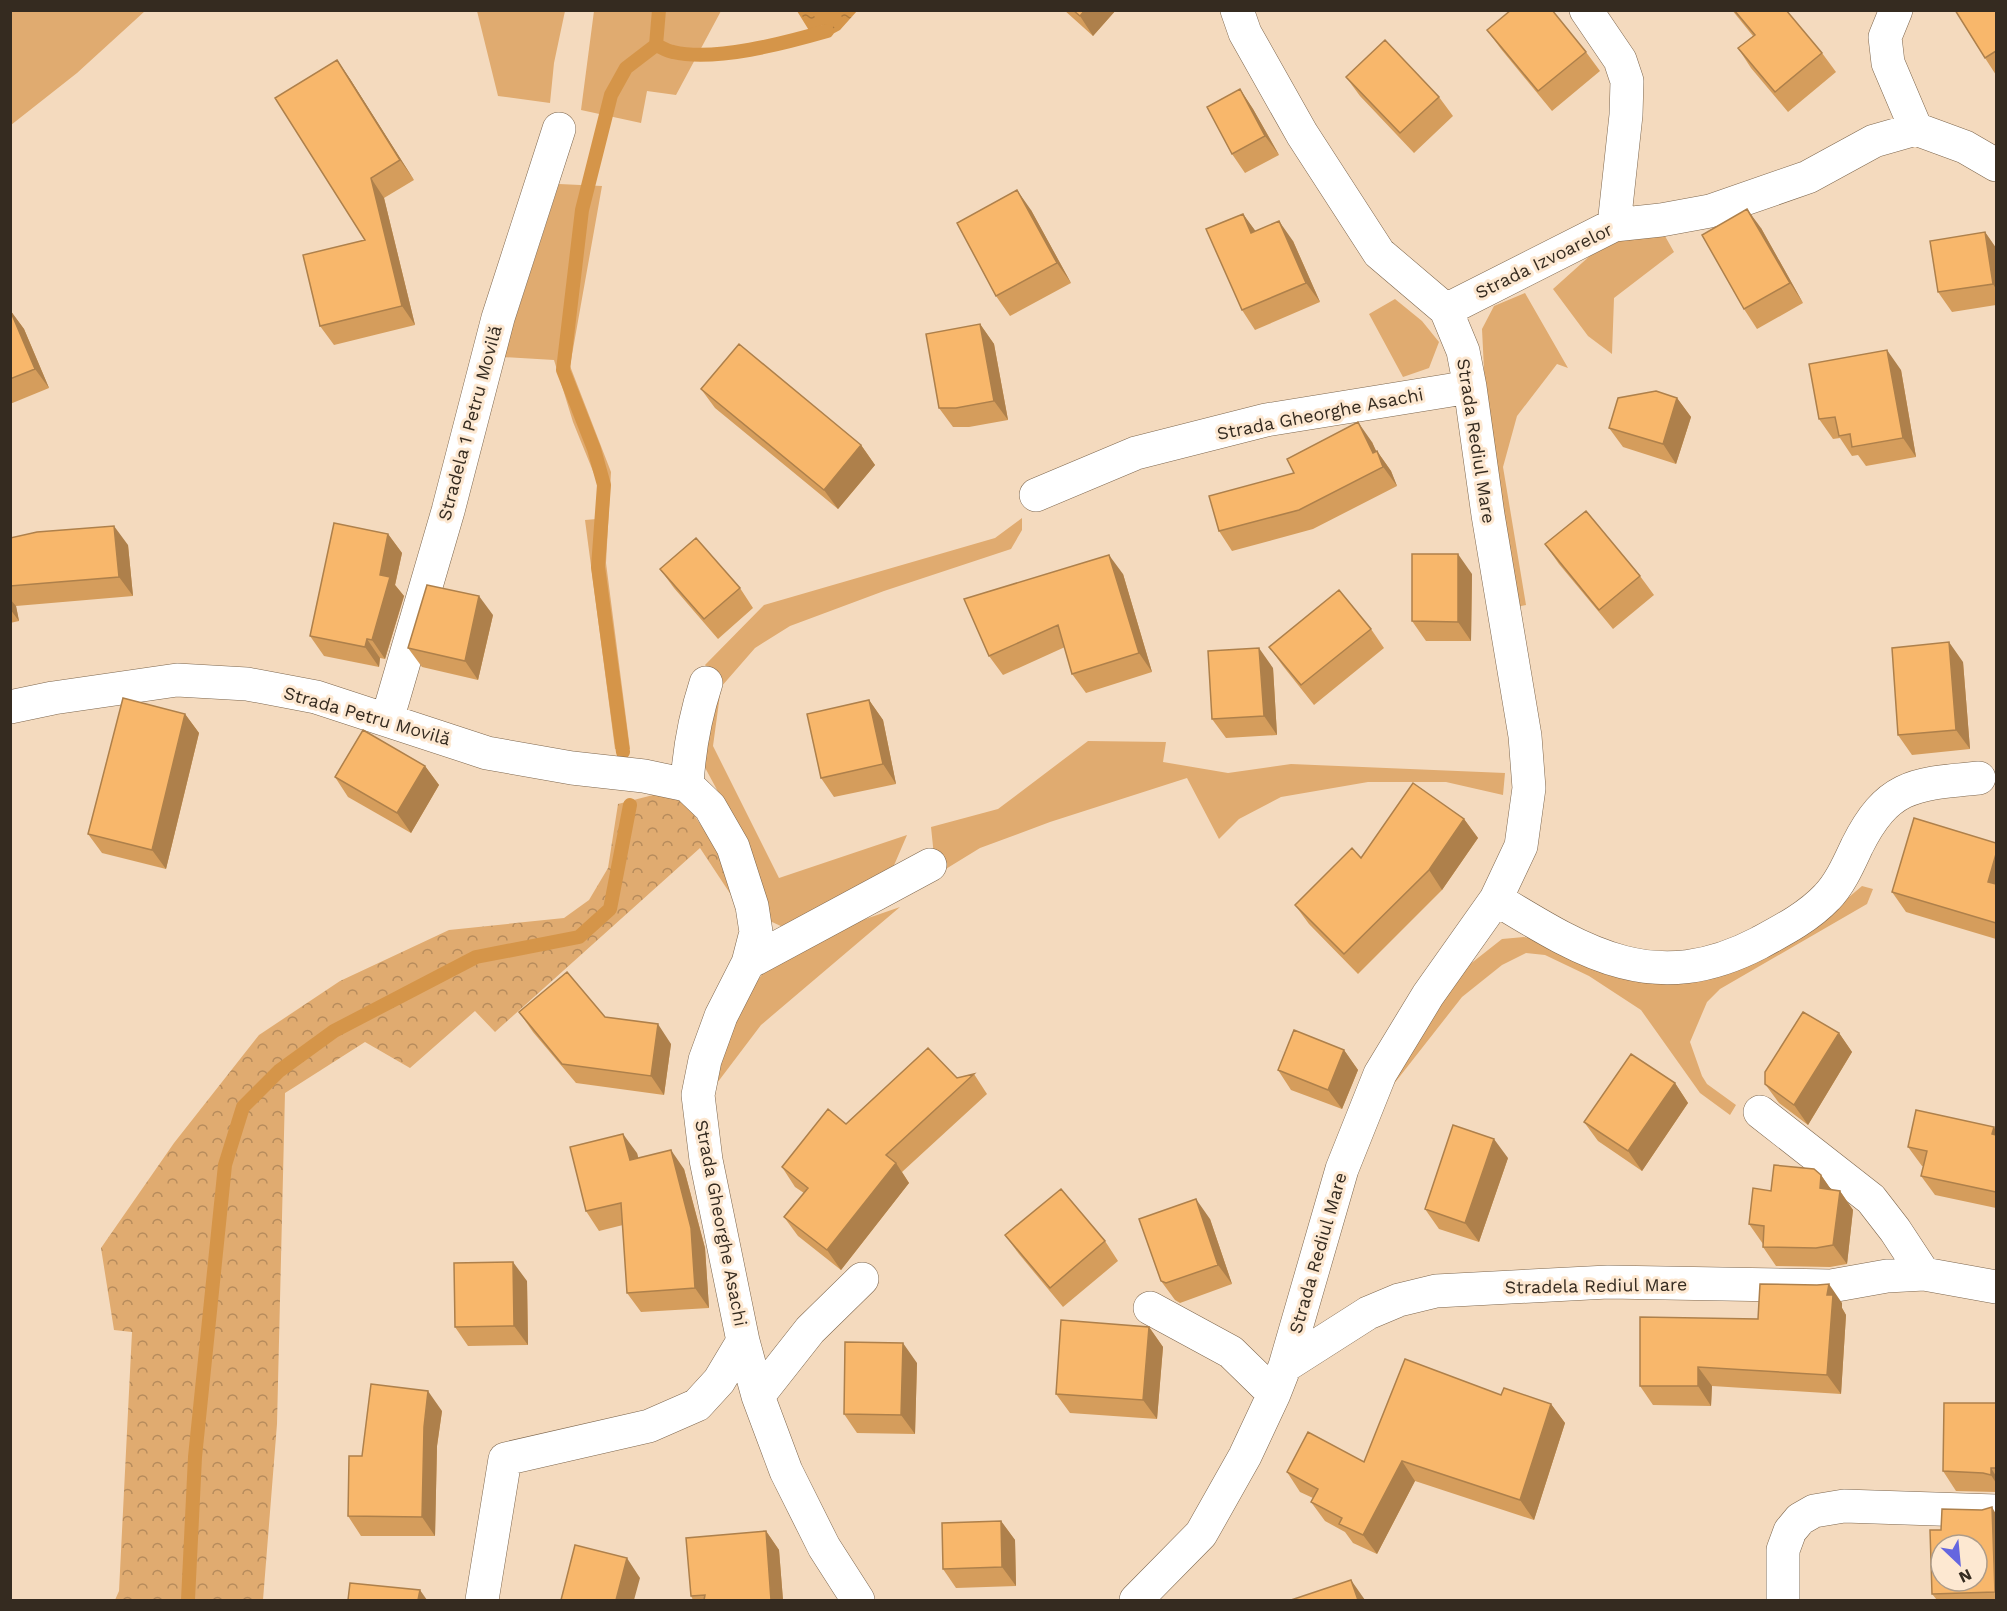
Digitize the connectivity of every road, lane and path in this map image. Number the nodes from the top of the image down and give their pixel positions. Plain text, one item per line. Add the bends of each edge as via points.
1 (1237, 10) edge
2 (1586, 10) edge
3 (1896, 10) edge
4 (559, 129) dead end
5 (1916, 129) junction
6 (1996, 165) edge
7 (1614, 225) junction
8 (1446, 310) junction
9 (1470, 387) junction
10 (1036, 495) dead end
11 (706, 683) dead end
12 (10, 707) edge
13 (387, 720) junction
14 (1979, 778) dead end
15 (687, 785) junction
16 (930, 865) dead end
17 (1496, 899) junction
18 (748, 963) junction
19 (1760, 1112) dead end
20 (1924, 1274) junction
21 (862, 1280) dead end
22 (1996, 1287) edge
23 (1150, 1308) dead end
24 (743, 1341) junction
25 (1280, 1380) junction
26 (758, 1396) junction
27 (1996, 1511) edge
28 (482, 1600) edge
29 (858, 1600) edge
30 (1136, 1600) edge
31 (1784, 1600) edge

1 - 8 street, Strada Rediul Mare via 1245,33 1302,134 1379,253
2 - 7 street via 1620,60 1627,81
3 - 5 street via 1886,38 1888,63
4 - 13 street, Stradela 1 Petru Movilă via 498,318 448,511
5 - 6 street via 1965,147
5 - 7 street, Strada Izvoarelor via 1874,141 1808,177 1710,211
7 - 8 street, Strada Izvoarelor
8 - 9 street, Strada Rediul Mare via 1463,351
9 - 10 street, Strada Gheorghe Asachi via 1266,420 1136,453
9 - 17 street, Strada Rediul Mare via 1525,736 1529,788 1521,846
11 - 15 street via 689,750
12 - 13 street, Strada Petru Movilă via 177,680 247,684 316,697
13 - 15 street, Strada Petru Movilă via 487,753
14 - 17 street via 1933,782 1904,790 1879,808 1828,896 1792,925 1742,951 1708,963 1658,969 1622,962 1593,953 1541,927
15 - 18 street, Strada Gheorghe Asachi via 710,807 733,847 756,932
16 - 18 street
17 - 25 street, Strada Rediul Mare via 1428,995 1380,1074 1342,1169
18 - 24 street, Strada Gheorghe Asachi via 721,1016 705,1059 698,1095 706,1160
19 - 20 street via 1871,1199
20 - 22 street, Stradela Rediul Mare
20 - 25 street, Stradela Rediul Mare via 1831,1286 1608,1282 1436,1291 1368,1313
21 - 26 street via 810,1330
23 - 25 street
24 - 26 street
24 - 28 street, Strada Gheorghe Asachi via 719,1381 697,1405 649,1426 504,1459
25 - 30 street, Strada Rediul Mare via 1245,1456 1201,1534
26 - 29 street via 795,1490 824,1547
27 - 31 street via 1844,1506 1814,1510 1790,1531 1783,1550

